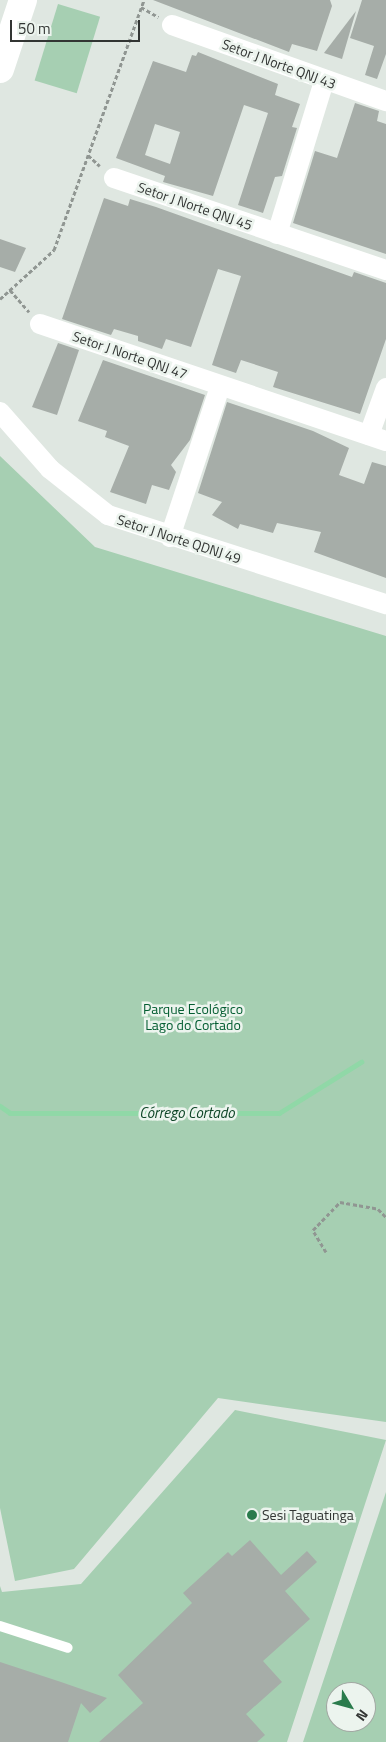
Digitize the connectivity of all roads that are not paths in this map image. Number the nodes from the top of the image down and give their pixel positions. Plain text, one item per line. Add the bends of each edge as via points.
1 (22, 0) edge
2 (172, 25) dead end
3 (0, 69) edge
4 (324, 81) junction
5 (386, 101) edge
6 (114, 178) dead end
7 (277, 234) junction
8 (386, 270) edge
9 (40, 324) road end
10 (220, 387) junction
11 (386, 388) edge
12 (2, 415) edge
13 (377, 438) edge
14 (170, 536) junction
15 (386, 604) edge
16 (0, 1626) edge
17 (68, 1648) dead end

1 - 3 street
2 - 4 street, Setor J Norte QNJ 43
4 - 5 street, Setor J Norte QNJ 43
4 - 7 street
6 - 7 street, Setor J Norte QNJ 45
7 - 8 street, Setor J Norte QNJ 45
9 - 10 street, Setor J Norte QNJ 47
10 - 13 street, Setor J Norte QNJ 47
10 - 14 street
11 - 13 street
12 - 14 street, Setor J Norte QDNJ 49 via 50,469 87,501 108,515
14 - 15 street, Setor J Norte QDNJ 49
16 - 17 lane

